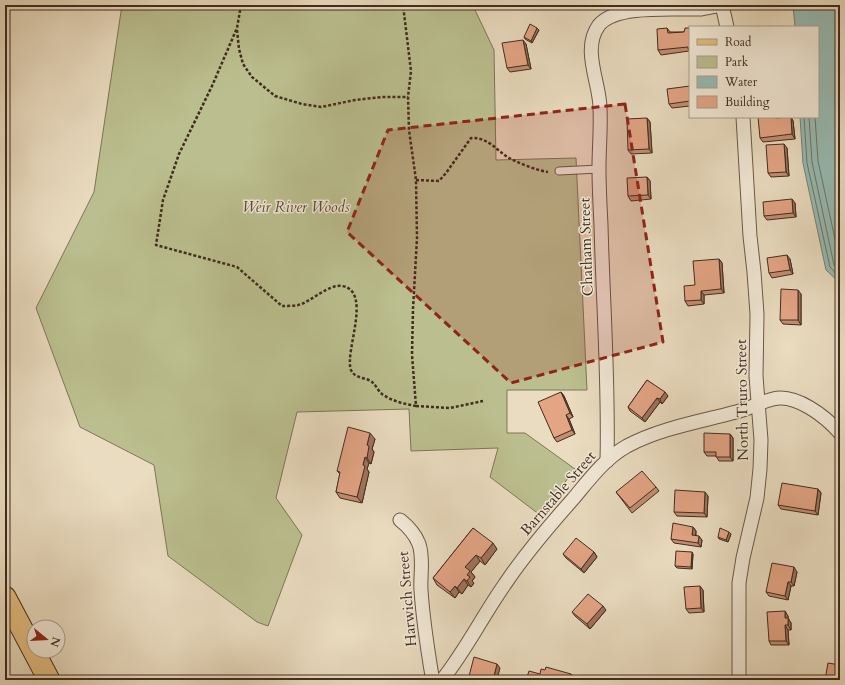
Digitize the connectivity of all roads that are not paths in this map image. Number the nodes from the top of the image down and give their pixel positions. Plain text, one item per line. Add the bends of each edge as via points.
1 (722, 5) edge
2 (727, 26) edge
3 (743, 118) edge
4 (599, 169) junction
5 (559, 171) road end
6 (758, 404) junction
7 (840, 434) edge
8 (607, 461) junction
9 (400, 520) dead end
10 (5, 597) edge
11 (49, 680) edge
12 (434, 680) edge
13 (442, 680) edge
14 (739, 680) edge

1 - 2 street
1 - 4 street, Chatham Street via 703,9 624,12 607,18 600,25 595,33 591,51 600,106
3 - 6 street, North Truro Street via 757,314
4 - 5 lane
4 - 8 street, Chatham Street via 608,417
6 - 7 street, Barnstable Street via 774,398 788,399 805,405 820,414
6 - 8 street, Barnstable Street via 737,412 668,429 626,447
6 - 14 street, North Truro Street via 761,440 757,498 739,583
8 - 13 street, Barnstable Street via 530,549
9 - 12 street, Harwich Street via 414,533 419,544 423,626
10 - 11 main road

